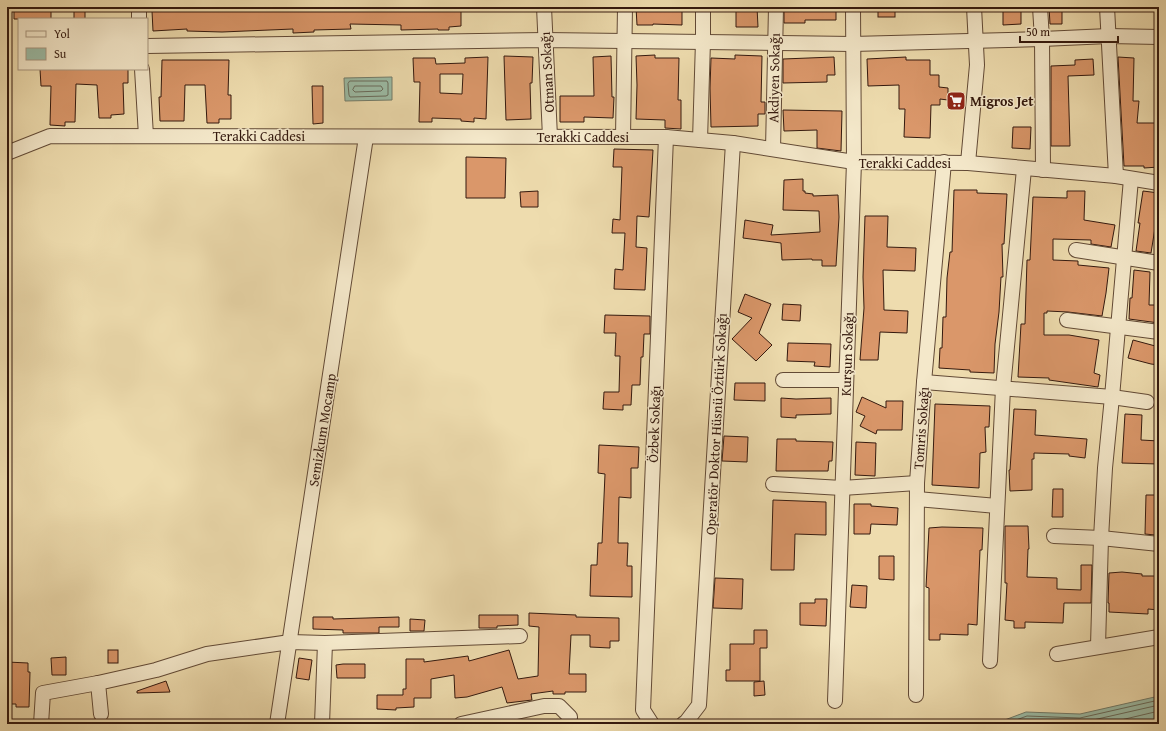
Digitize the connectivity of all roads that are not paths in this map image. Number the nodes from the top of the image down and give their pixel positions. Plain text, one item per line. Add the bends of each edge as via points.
1 (139, 7) edge
2 (544, 7) edge
3 (625, 7) edge
4 (703, 7) edge
5 (776, 7) edge
6 (852, 7) edge
7 (974, 7) edge
8 (1040, 7) edge
9 (1108, 7) edge
10 (139, 18) edge
11 (1109, 36) junction
12 (1159, 37) edge
13 (1042, 39) junction
14 (545, 40) junction
15 (625, 40) junction
16 (977, 40) junction
17 (703, 41) junction
18 (776, 42) junction
19 (852, 44) junction
20 (148, 46) edge
21 (142, 70) edge
22 (146, 136) junction
23 (366, 137) junction
24 (550, 137) junction
25 (623, 137) junction
26 (666, 137) junction
27 (700, 140) junction
28 (733, 143) junction
29 (773, 149) junction
30 (7, 153) edge
31 (854, 162) junction
32 (944, 162) junction
33 (968, 163) junction
34 (1024, 169) junction
35 (1043, 170) junction
36 (1116, 176) junction
37 (1131, 179) junction
38 (1159, 183) edge
39 (1076, 250) dead end
40 (1124, 258) junction
41 (1159, 264) edge
42 (1067, 320) dead end
43 (1118, 328) junction
44 (1159, 332) edge
45 (783, 380) dead end
46 (846, 380) junction
47 (924, 382) junction
48 (1002, 388) junction
49 (1112, 397) junction
50 (1147, 402) dead end
51 (917, 483) junction
52 (773, 484) dead end
53 (842, 488) junction
54 (917, 499) junction
55 (997, 506) junction
56 (1054, 536) dead end
57 (1101, 538) junction
58 (1159, 544) edge
59 (520, 636) dead end
60 (1159, 637) edge
61 (290, 642) junction
62 (325, 643) junction
63 (1098, 646) junction
64 (1057, 654) dead end
65 (990, 661) dead end
66 (98, 682) junction
67 (916, 695) dead end
68 (835, 700) dead end
69 (101, 714) dead end
70 (42, 724) edge
71 (278, 724) edge
72 (322, 724) edge
73 (460, 724) edge
74 (569, 724) edge
75 (652, 724) edge
76 (683, 724) edge

1 - 10 street
2 - 14 street, Otman Sokağı
3 - 15 street
4 - 17 street
5 - 18 street, Akdiyen Sokağı
6 - 19 street, Kurşun Sokağı
7 - 16 street
8 - 13 street
9 - 11 street
11 - 12 street
11 - 13 street
11 - 36 street
13 - 16 street
13 - 35 street
14 - 15 street
14 - 20 street
14 - 24 street, Otman Sokağı
15 - 17 street
15 - 25 street
16 - 19 street
16 - 33 street via 976,84
17 - 18 street
17 - 27 street
18 - 19 street
18 - 29 street, Akdiyen Sokağı
19 - 31 street, Kurşun Sokağı
21 - 22 street
22 - 23 street, Terakki Caddesi
22 - 30 street, Terakki Caddesi via 50,136
23 - 24 street, Terakki Caddesi
23 - 61 street, Semizkum Mocamp
24 - 25 street, Terakki Caddesi
25 - 26 street, Terakki Caddesi
26 - 27 street, Terakki Caddesi
26 - 75 street, Özbek Sokağı via 643,710
27 - 28 street, Terakki Caddesi
28 - 29 street, Terakki Caddesi
28 - 76 street, Operatör Doktor Hüsnü Öztürk Sokağı via 699,705
29 - 31 street, Terakki Caddesi
31 - 32 street, Terakki Caddesi
31 - 46 street, Kurşun Sokağı
32 - 33 street, Terakki Caddesi
32 - 47 street, Tomris Sokağı
33 - 34 street, Terakki Caddesi
34 - 35 street, Terakki Caddesi
34 - 48 street
35 - 36 street, Terakki Caddesi
36 - 37 street, Terakki Caddesi
37 - 38 street, Terakki Caddesi
37 - 40 street
39 - 40 street
40 - 41 street
40 - 43 street
42 - 43 street
43 - 44 street
43 - 49 street
45 - 46 street
46 - 53 street, Kurşun Sokağı
47 - 48 street
47 - 51 street, Tomris Sokağı
48 - 49 street
48 - 55 street
49 - 50 street
49 - 57 street via 1104,468
51 - 53 street
51 - 54 street, Tomris Sokağı
52 - 53 street
53 - 68 street, Kurşun Sokağı
54 - 55 street
54 - 67 street, Tomris Sokağı
55 - 65 street
56 - 57 street
57 - 58 street
57 - 63 street
59 - 62 street
60 - 63 street
61 - 62 street
61 - 66 street via 207,654 156,670
61 - 71 street, Semizkum Mocamp
62 - 72 street
63 - 64 street
66 - 69 street
66 - 70 street via 43,693
73 - 74 street via 544,706 559,706 570,717

